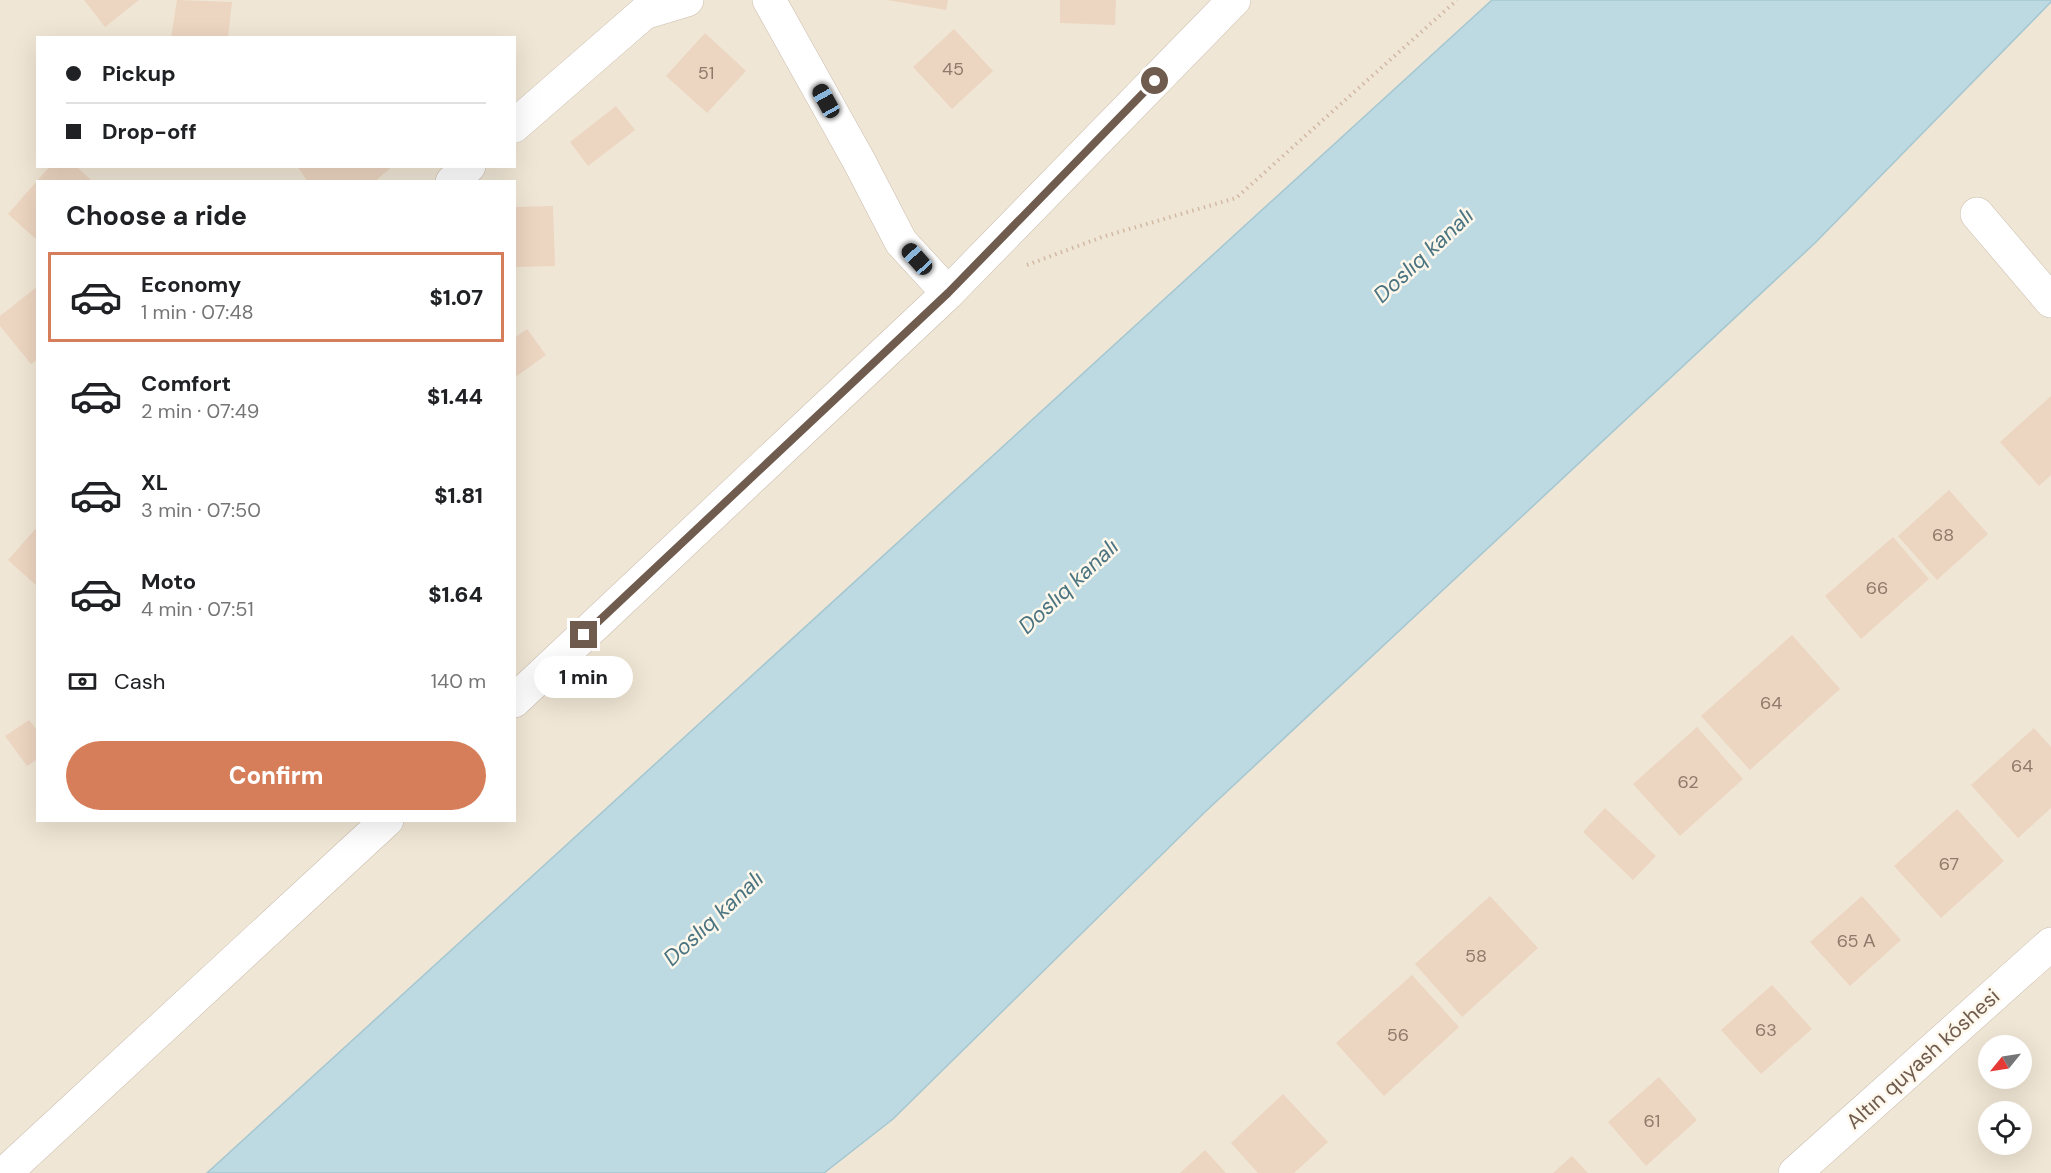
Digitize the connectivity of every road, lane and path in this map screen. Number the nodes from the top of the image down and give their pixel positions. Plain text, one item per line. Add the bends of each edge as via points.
1 (687, 0) edge
2 (769, 0) edge
3 (1234, 0) edge
4 (1457, 0) edge
5 (516, 124) edge
6 (467, 168) edge
7 (454, 180) edge
8 (1977, 214) dead end
9 (1025, 265) dead end
10 (948, 293) junction
11 (2051, 301) edge
12 (516, 698) edge
13 (385, 822) edge
14 (2049, 949) edge
15 (5, 1173) edge
16 (1795, 1173) edge

1 - 5 street via 644,13
2 - 10 street via 901,242
3 - 10 street
4 - 9 path via 1236,198 1102,237
6 - 7 street
8 - 11 street
10 - 12 street
13 - 15 street
14 - 16 street, Altın quyash kóshesi

